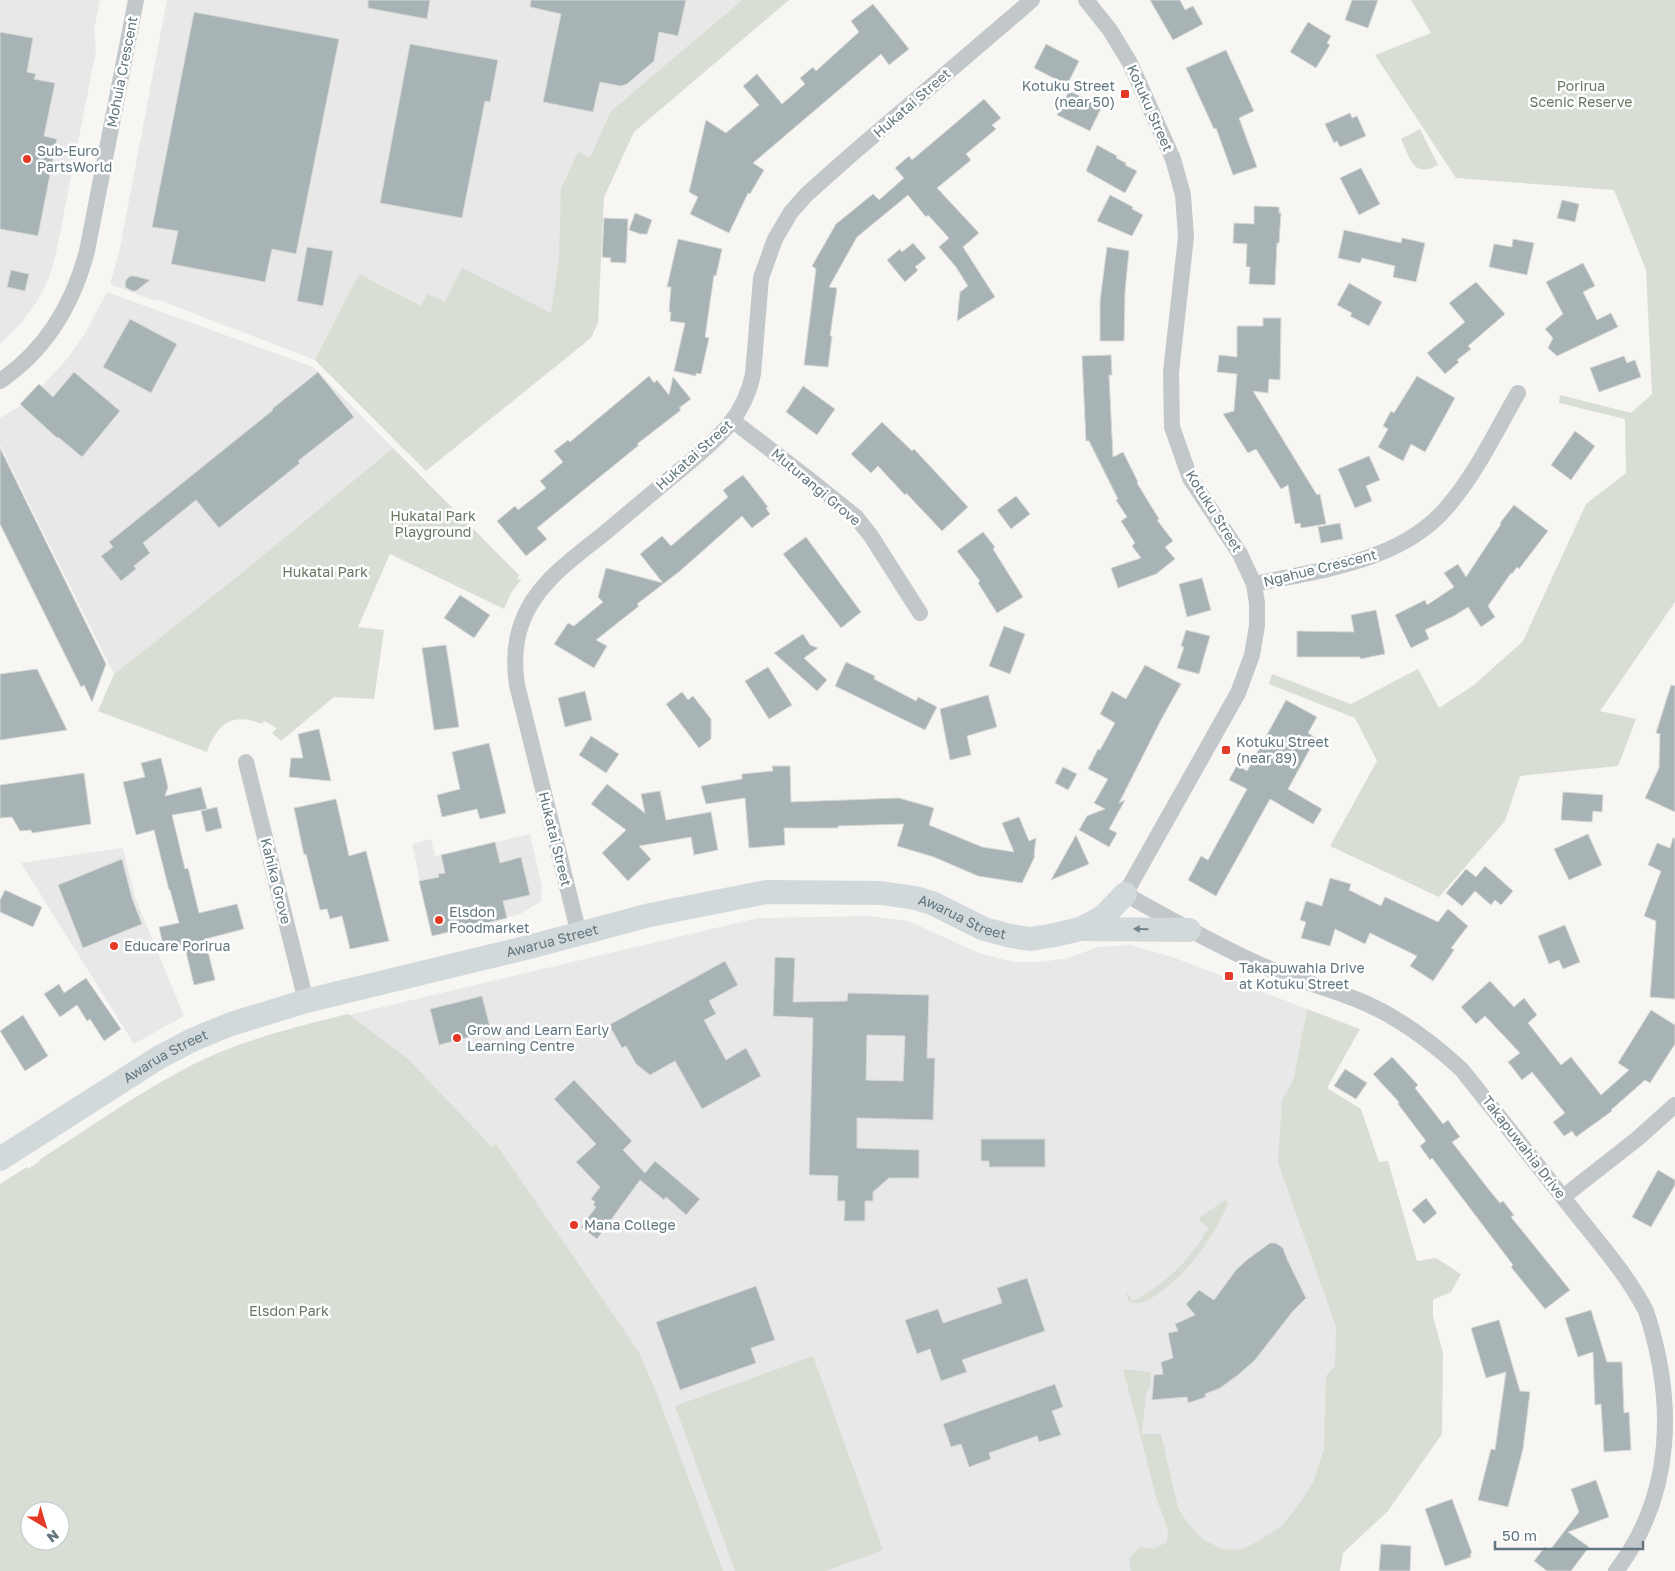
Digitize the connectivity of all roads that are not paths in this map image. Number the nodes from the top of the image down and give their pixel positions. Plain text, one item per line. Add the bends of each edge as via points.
1 (136, 0) edge
2 (1032, 0) edge
3 (1086, 0) edge
4 (0, 381) edge
5 (1518, 393) dead end
6 (733, 421) junction
7 (1254, 584) junction
8 (920, 613) dead end
9 (246, 762) dead end
10 (1125, 894) junction
11 (1080, 929) junction
12 (1189, 930) junction
13 (579, 934) junction
14 (306, 1001) junction
15 (1675, 1105) edge
16 (0, 1159) edge
17 (1563, 1196) junction
18 (1671, 1363) edge
19 (1616, 1571) edge

1 - 4 street, Mohuia Crescent via 81,277 50,334 32,355
2 - 6 street, Hukatai Street via 852,154 791,212 775,239 761,278 751,382
3 - 7 street, Kotuku Street via 1130,63 1173,159 1183,195 1186,237 1171,372 1172,427 1190,478 1237,547
5 - 7 street, Ngahue Crescent via 1474,470 1448,507 1426,528 1370,557
6 - 8 street, Muturangi Grove via 856,517
6 - 13 street, Hukatai Street via 706,448 558,572 532,602 521,624 514,663 517,685
7 - 10 street, Kotuku Street via 1257,626 1252,655 1238,693
9 - 14 street, Kahika Grove
10 - 11 street, Awarua Street via 1104,916
10 - 12 street, Takapuwahia Drive
12 -> 11 street
11 - 13 street, Awarua Street via 1030,939 984,929 915,898 881,892 835,891 766,892 739,896
12 - 17 street, Takapuwahia Drive via 1262,966 1358,1000 1416,1032 1462,1070
13 - 14 street, Awarua Street
14 - 16 street, Awarua Street via 231,1024 174,1050
15 - 17 street via 1637,1140
17 - 18 street, Takapuwahia Drive via 1646,1310
18 - 19 street, Takapuwahia Drive via 1673,1424 1661,1486 1652,1511

